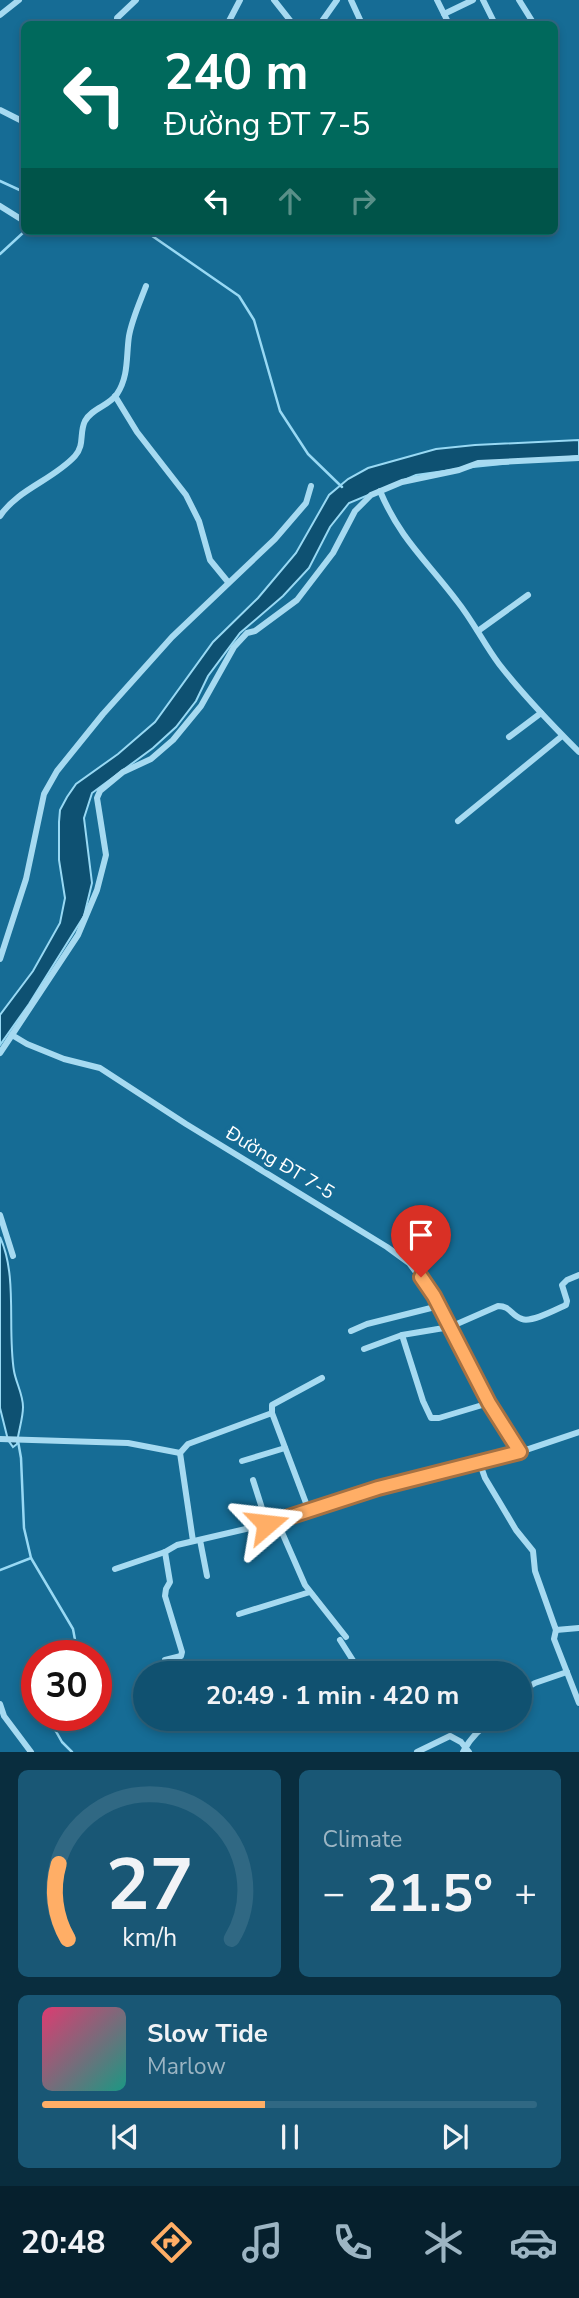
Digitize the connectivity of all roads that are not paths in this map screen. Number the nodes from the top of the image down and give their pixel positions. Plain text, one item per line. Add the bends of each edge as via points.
1 (19, 0) edge
2 (136, 0) edge
3 (240, 0) edge
4 (274, 0) edge
5 (337, 0) edge
6 (351, 0) edge
7 (437, 0) edge
8 (473, 0) edge
9 (483, 0) edge
10 (519, 0) edge
11 (444, 14) junction
12 (0, 15) edge
13 (117, 21) edge
14 (229, 21) edge
15 (291, 21) edge
16 (322, 21) edge
17 (361, 21) edge
18 (448, 21) edge
19 (494, 21) edge
20 (532, 21) edge
21 (0, 110) edge
22 (21, 120) edge
23 (0, 206) edge
24 (21, 218) edge
25 (146, 286) dead end
26 (115, 396) junction
27 (579, 458) edge
28 (311, 486) dead end
29 (380, 491) junction
30 (0, 516) edge
31 (228, 582) junction
32 (528, 594) dead end
33 (478, 631) junction
34 (541, 713) junction
35 (562, 736) junction
36 (509, 737) dead end
37 (579, 752) edge
38 (458, 821) dead end
39 (0, 959) edge
40 (12, 1035) junction
41 (0, 1053) edge
42 (0, 1215) edge
43 (13, 1256) dead end
44 (579, 1275) edge
45 (439, 1306) junction
46 (450, 1327) junction
47 (352, 1331) dead end
48 (402, 1335) junction
49 (364, 1349) dead end
50 (323, 1378) dead end
51 (489, 1403) junction
52 (272, 1413) junction
53 (579, 1432) edge
54 (0, 1439) edge
55 (285, 1448) junction
56 (520, 1452) junction
57 (180, 1453) junction
58 (242, 1461) dead end
59 (480, 1464) junction
60 (253, 1480) dead end
61 (309, 1511) junction
62 (277, 1521) junction
63 (267, 1524) junction
64 (197, 1540) junction
65 (165, 1552) junction
66 (115, 1569) dead end
67 (207, 1576) dead end
68 (310, 1592) junction
69 (239, 1614) dead end
70 (579, 1628) edge
71 (555, 1630) junction
72 (165, 1660) dead end
73 (355, 1661) edge
74 (567, 1672) junction
75 (532, 1685) edge
76 (579, 1703) edge
77 (0, 1704) edge
78 (481, 1731) edge
79 (466, 1750) edge
80 (31, 1752) edge
81 (417, 1752) edge

1 - 12 street
2 - 13 street
3 - 14 street
4 - 15 street
5 - 16 street
6 - 17 street
7 - 11 street
8 - 11 street
9 - 19 street
10 - 20 street
11 - 18 street
21 - 22 street
23 - 24 street
25 - 26 street via 129,336 124,379
26 - 30 street via 83,424 78,454
26 - 31 street via 186,495 210,560
27 - 29 street via 478,463
28 - 31 street via 306,503 275,539
29 - 33 street via 405,538
29 - 40 street via 355,511 333,552 297,600 234,647 201,706 173,740 100,791 97,798 106,855 87,916
31 - 39 street via 163,647 57,771 44,794 26,879
32 - 33 street
33 - 34 street
34 - 35 street
34 - 36 street
35 - 37 street
35 - 38 street
40 - 41 street
40 - 45 street, Đường ĐT 7-5 via 64,1059 100,1068 387,1247 409,1263
42 - 43 street
44 - 46 street via 562,1285 566,1305 553,1311 524,1321 511,1309 498,1306
45 - 46 street, Đường ĐT 7-5
45 - 47 street
46 - 48 street
46 - 51 street, Đường ĐT 7-5
48 - 49 street
48 - 51 street via 431,1418
50 - 52 street via 272,1405
51 - 56 street, Đường ĐT 7-5
52 - 55 street
52 - 57 street via 188,1444
53 - 56 street
54 - 57 street via 128,1443
55 - 58 street
55 - 61 street
56 - 59 street
57 - 64 street
59 - 61 street via 378,1488
59 - 71 street via 505,1512 533,1551
60 - 63 street
61 - 62 street
62 - 63 street
62 - 68 street
63 - 64 street
64 - 65 street
64 - 67 street
65 - 66 street
65 - 72 street via 170,1582 165,1596 182,1652
68 - 69 street
68 - 73 street
70 - 71 street
71 - 74 street
74 - 75 street
74 - 76 street
77 - 80 street
78 - 79 street
79 - 81 street via 450,1736

